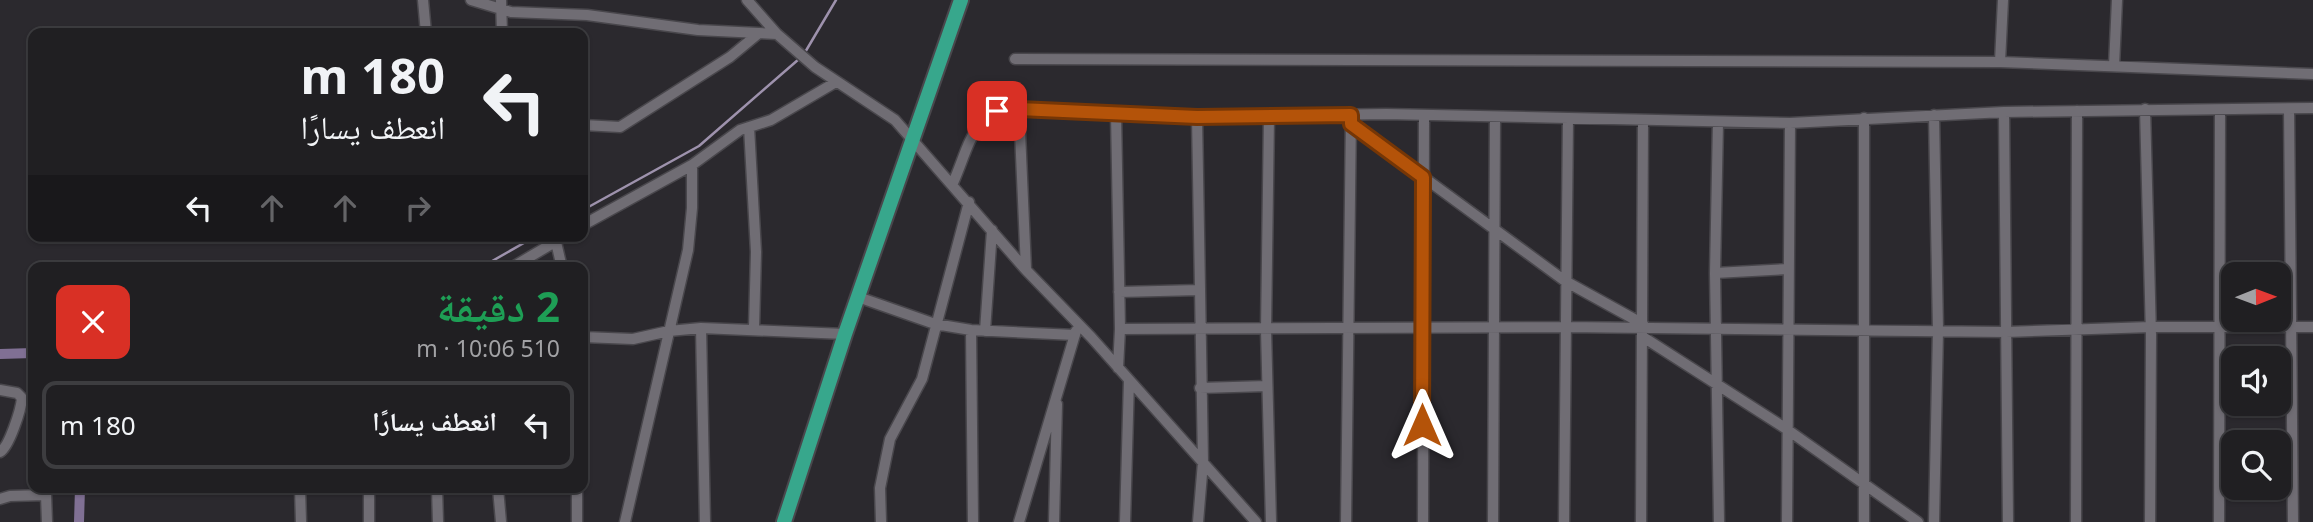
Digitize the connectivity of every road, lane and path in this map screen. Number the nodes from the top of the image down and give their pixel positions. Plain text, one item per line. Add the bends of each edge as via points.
1 (423, 0) edge
2 (471, 0) edge
3 (747, 0) edge
4 (961, 0) edge
5 (2003, 0) edge
6 (2117, 0) edge
7 (501, 5) edge
8 (426, 28) edge
9 (502, 28) edge
10 (759, 33) junction
11 (776, 34) junction
12 (1015, 59) dead end
13 (2000, 62) junction
14 (2114, 66) junction
15 (2313, 74) edge
16 (836, 82) junction
17 (2313, 108) edge
18 (1019, 109) junction
19 (2145, 109) junction
20 (2289, 109) junction
21 (2220, 110) junction
22 (2077, 111) junction
23 (2004, 112) junction
24 (1116, 114) junction
25 (1934, 115) junction
26 (1269, 116) junction
27 (1424, 116) junction
28 (1197, 117) junction
29 (1495, 117) junction
30 (1568, 118) junction
31 (1864, 118) junction
32 (1351, 119) junction
33 (1643, 120) junction
34 (1717, 122) junction
35 (1790, 122) junction
36 (588, 125) edge
37 (749, 127) junction
38 (912, 142) junction
39 (692, 165) junction
40 (1423, 177) junction
41 (953, 183) junction
42 (969, 202) junction
43 (588, 222) edge
44 (1493, 227) junction
45 (992, 230) junction
46 (555, 242) edge
47 (560, 242) edge
48 (521, 262) edge
49 (562, 262) edge
50 (1789, 268) junction
51 (1026, 270) junction
52 (1715, 273) junction
53 (1565, 281) junction
54 (1199, 290) junction
55 (1119, 292) junction
56 (858, 298) junction
57 (934, 324) junction
58 (1078, 324) junction
59 (2217, 326) junction
60 (2293, 326) junction
61 (1199, 327) junction
62 (1565, 327) junction
63 (2151, 327) junction
64 (2313, 327) edge
65 (701, 328) junction
66 (754, 328) junction
67 (1120, 329) junction
68 (1422, 329) junction
69 (1496, 329) junction
70 (1788, 329) junction
71 (1865, 329) junction
72 (2077, 329) junction
73 (971, 330) junction
74 (1266, 330) junction
75 (1349, 330) junction
76 (1643, 330) junction
77 (1938, 330) junction
78 (669, 331) junction
79 (985, 331) junction
80 (1716, 331) junction
81 (2006, 332) junction
82 (845, 334) junction
83 (1075, 335) junction
84 (588, 337) edge
85 (1118, 368) junction
86 (1129, 380) junction
87 (1718, 385) junction
88 (1267, 386) junction
89 (1057, 387) junction
90 (1200, 388) junction
91 (0, 390) edge
92 (1785, 428) junction
93 (6, 431) edge
94 (0, 452) edge
95 (1203, 462) junction
96 (1864, 484) junction
97 (300, 493) edge
98 (369, 493) edge
99 (437, 493) edge
100 (498, 493) edge
101 (577, 493) edge
102 (0, 499) edge
103 (47, 522) edge
104 (301, 522) edge
105 (369, 522) edge
106 (438, 522) edge
107 (501, 522) edge
108 (577, 522) edge
109 (625, 522) edge
110 (705, 522) edge
111 (784, 522) edge
112 (881, 522) edge
113 (973, 522) edge
114 (1019, 522) edge
115 (1054, 522) edge
116 (1125, 522) edge
117 (1198, 522) edge
118 (1256, 522) edge
119 (1271, 522) edge
120 (1346, 522) edge
121 (1423, 522) edge
122 (1493, 522) edge
123 (1564, 522) edge
124 (1641, 522) edge
125 (1719, 522) edge
126 (1787, 522) edge
127 (1864, 522) edge
128 (1918, 522) edge
129 (1934, 522) edge
130 (2008, 522) edge
131 (2076, 522) edge
132 (2150, 522) edge
133 (2219, 522) edge
134 (2293, 522) edge

1 - 8 street
2 - 7 street
3 - 11 street
4 - 38 highway
5 - 13 street
6 - 14 street
7 - 9 street
7 - 10 street
10 - 11 street
10 - 36 street via 730,57 620,127
11 - 16 street
12 - 13 street
13 - 14 street
14 - 15 street
16 - 37 street via 776,117
16 - 38 street via 890,116
17 - 20 street
18 - 24 street
18 - 41 street via 997,111 982,122
18 - 51 street
19 - 21 street
19 - 22 street
19 - 63 street
20 - 21 street
20 - 60 street
21 - 59 street
22 - 23 street
22 - 72 street
23 - 25 street
23 - 81 street
24 - 28 street
24 - 55 street
25 - 31 street
25 - 77 street
26 - 28 street
26 - 32 street
26 - 74 street
27 - 29 street
27 - 32 street
27 - 40 street
28 - 54 street
29 - 30 street
29 - 44 street
30 - 33 street
30 - 53 street
31 - 35 street
31 - 71 street
32 - 40 street
32 - 75 street
33 - 34 street
33 - 76 street
34 - 35 street
34 - 52 street
35 - 50 street
37 - 39 street via 713,146
37 - 66 street via 756,252
38 - 41 street
38 - 56 highway
39 - 43 street
39 - 78 street via 690,237
40 - 44 street
40 - 68 street
41 - 42 street
42 - 45 street
42 - 57 street
44 - 53 street
44 - 69 street
45 - 51 street
45 - 79 street
46 - 48 street
47 - 49 street
50 - 52 street
50 - 70 street
51 - 58 street
52 - 80 street
53 - 62 street
53 - 76 street
54 - 55 street
54 - 61 street
55 - 67 street
56 - 57 street
56 - 82 highway
57 - 73 street
57 - 112 street via 922,379 890,439 880,488
58 - 83 street
58 - 85 street
59 - 60 street
59 - 63 street
59 - 133 street
60 - 64 street
60 - 134 street
61 - 67 street
61 - 74 street
61 - 90 street
62 - 69 street
62 - 76 street
62 - 123 street
63 - 72 street
63 - 132 street
65 - 66 street
65 - 78 street
65 - 110 street
66 - 82 street
67 - 85 street
68 - 69 street
68 - 75 street
68 - 121 street
69 - 122 street
70 - 71 street
70 - 80 street
70 - 92 street
71 - 77 street
71 - 96 street
72 - 81 street
72 - 131 street
73 - 79 street
73 - 113 street
74 - 75 street
74 - 88 street
75 - 120 street
76 - 80 street
76 - 87 street
76 - 124 street
77 - 81 street
77 - 129 street
78 - 84 street via 633,339
78 - 109 street
79 - 83 street
80 - 87 street
81 - 130 street
82 - 111 highway
83 - 89 street
85 - 86 street
86 - 95 street
86 - 116 street
87 - 92 street
87 - 125 street
88 - 90 street
88 - 119 street
89 - 114 street
89 - 115 street
90 - 95 street
91 - 93 street via 22,398 21,409
92 - 96 street
92 - 126 street
93 - 94 street via 6,448
95 - 117 street
95 - 118 street
96 - 127 street
96 - 128 street
97 - 104 street
98 - 105 street
99 - 106 street
100 - 107 street
101 - 108 street
102 - 103 street via 46,495

